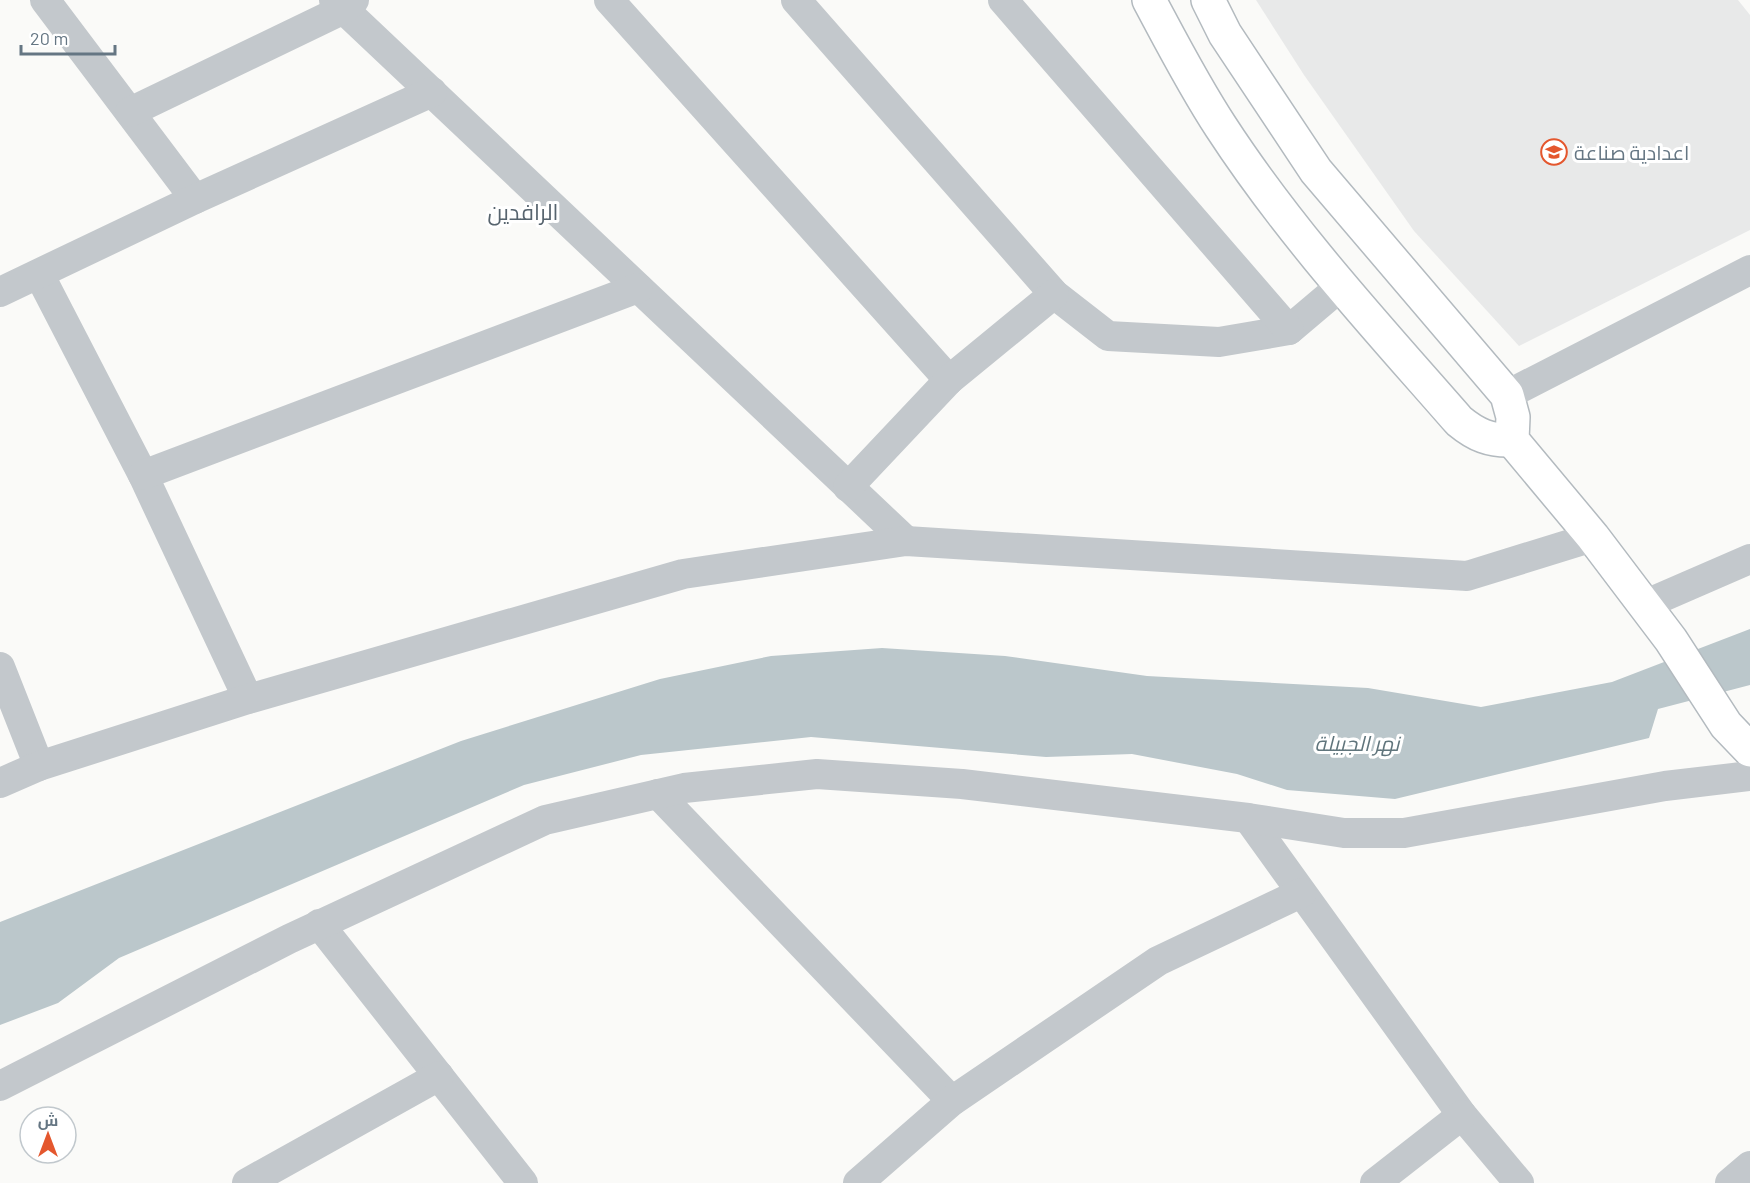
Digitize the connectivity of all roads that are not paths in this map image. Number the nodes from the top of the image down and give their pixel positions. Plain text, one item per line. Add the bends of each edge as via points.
1 (45, 0) edge
2 (609, 0) edge
3 (796, 0) edge
4 (1003, 0) edge
5 (1149, 0) edge
6 (1208, 0) edge
7 (344, 3) edge
8 (432, 92) junction
9 (130, 112) junction
10 (195, 199) junction
11 (1750, 270) edge
12 (39, 274) junction
13 (1341, 286) junction
14 (638, 288) junction
15 (0, 292) edge
16 (1054, 294) junction
17 (1289, 330) junction
18 (949, 380) junction
19 (1507, 395) junction
20 (1459, 421) junction
21 (1512, 440) junction
22 (143, 475) junction
23 (848, 487) junction
24 (1593, 537) junction
25 (906, 542) junction
26 (1750, 559) edge
27 (1644, 605) junction
28 (0, 667) edge
29 (248, 699) junction
30 (1750, 750) edge
31 (39, 766) junction
32 (1750, 776) edge
33 (0, 783) edge
34 (658, 794) junction
35 (1248, 818) junction
36 (1301, 893) junction
37 (320, 924) junction
38 (439, 1076) junction
39 (0, 1086) edge
40 (952, 1101) junction
41 (1462, 1115) junction
42 (1750, 1166) edge
43 (248, 1183) edge
44 (523, 1183) edge
45 (858, 1183) edge
46 (1375, 1183) edge
47 (1519, 1183) edge
48 (1730, 1183) edge

1 - 9 street
2 - 18 street
3 - 16 street
4 - 17 street
5 - 13 street via 1221,128
6 - 19 street via 1225,34 1316,171
7 - 8 street
7 - 9 street
8 - 10 street
8 - 14 street
9 - 10 street
10 - 12 street
11 - 19 street
12 - 15 street
12 - 22 street
13 - 17 street
13 - 20 street
14 - 22 street
14 - 23 street
16 - 17 street via 1108,336 1219,342
16 - 18 street
18 - 23 street
19 - 20 street
19 - 21 street via 1513,417
20 - 21 street via 1483,437
21 - 24 street
22 - 29 street
23 - 25 street
24 - 25 street via 1467,576
24 - 27 street
25 - 29 street via 683,574
26 - 27 street
27 - 30 street via 1726,725
28 - 31 street
29 - 31 street
31 - 33 street
32 - 35 street via 1665,786 1404,833 1344,833
34 - 35 street via 817,774 962,784
34 - 37 street via 545,820
34 - 40 street
35 - 36 street
36 - 40 street via 1158,961
36 - 41 street
37 - 38 street
37 - 39 street
38 - 43 street
38 - 44 street
40 - 45 street
41 - 46 street
41 - 47 street
42 - 48 street

